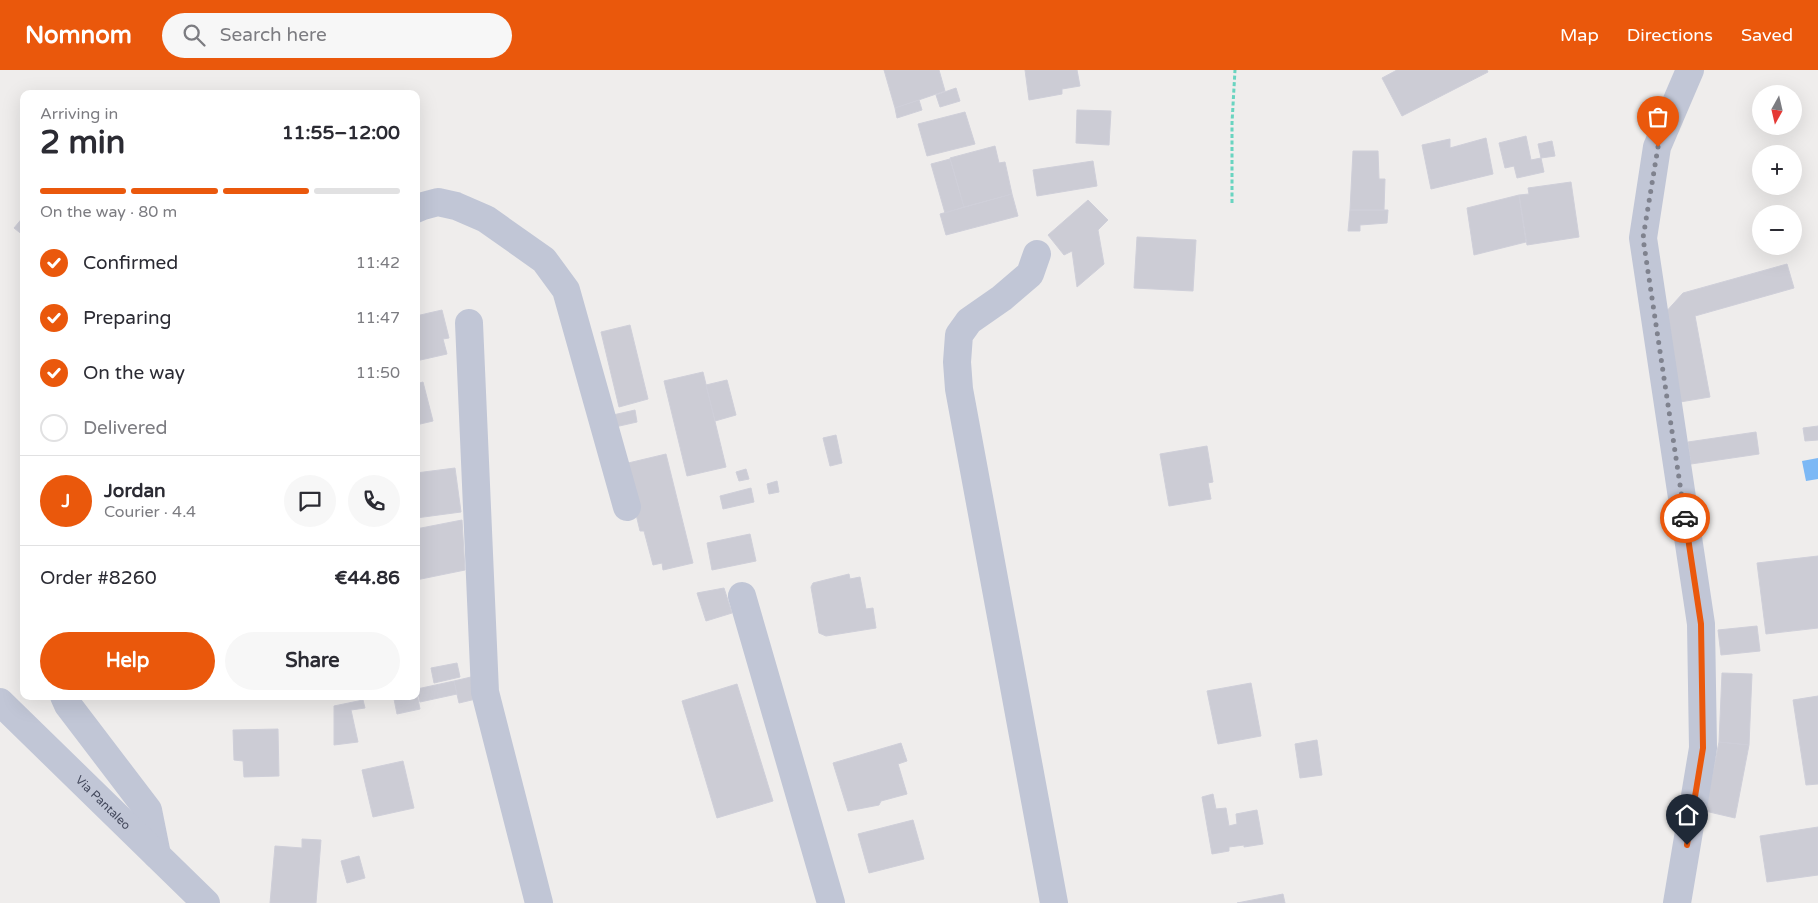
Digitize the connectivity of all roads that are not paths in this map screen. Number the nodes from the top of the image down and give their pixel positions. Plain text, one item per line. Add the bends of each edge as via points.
1 (1690, 70) edge
2 (420, 207) edge
3 (1037, 254) dead end
4 (469, 323) dead end
5 (627, 507) dead end
6 (742, 596) dead end
7 (66, 700) edge
8 (0, 702) edge
9 (157, 855) junction
10 (206, 903) edge
11 (539, 903) edge
12 (831, 903) edge
13 (1054, 903) edge
14 (1677, 903) edge

1 - 14 street via 1658,147 1643,238 1701,624 1703,748
2 - 5 street via 438,202 486,219 544,260 566,290
3 - 13 street via 1030,274 969,321 959,335 957,362 959,389
4 - 11 street via 485,692
6 - 12 street
7 - 9 street via 148,810
8 - 9 street, Via Pantaleo
9 - 10 street, Via Pantaleo

